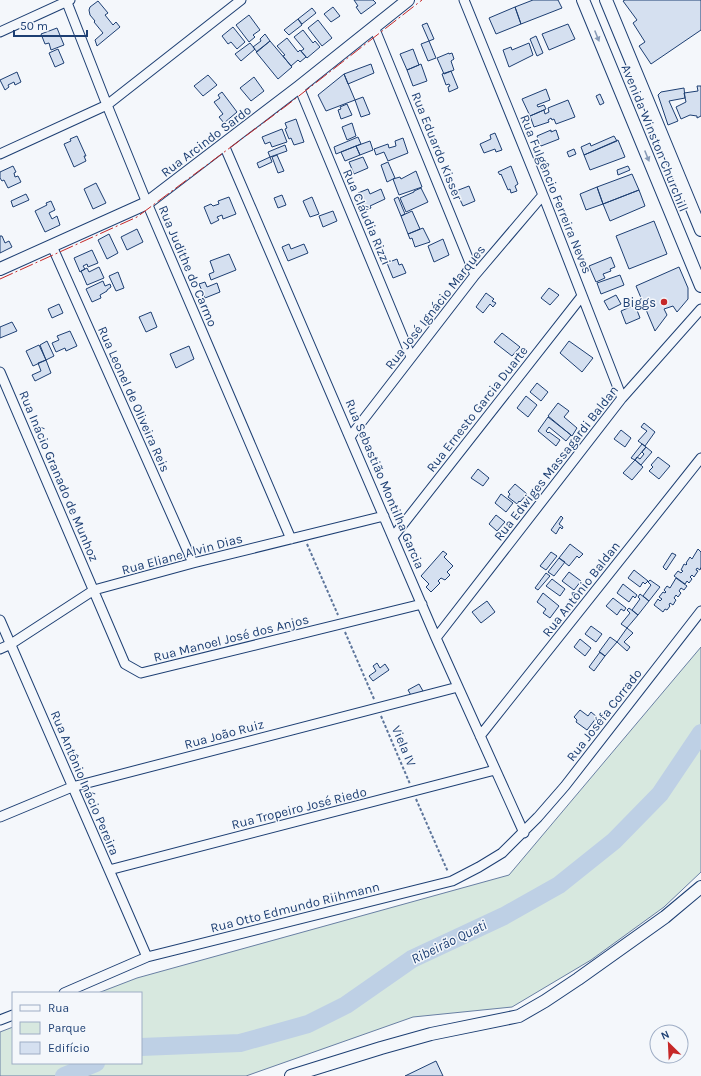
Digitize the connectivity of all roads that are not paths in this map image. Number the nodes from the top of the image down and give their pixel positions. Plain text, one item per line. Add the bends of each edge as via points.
1 (241, 0) edge
2 (408, 0) edge
3 (464, 0) edge
4 (583, 0) edge
5 (606, 0) edge
6 (67, 1) edge
7 (374, 27) junction
8 (0, 32) edge
9 (299, 87) junction
10 (107, 106) junction
11 (224, 145) junction
12 (0, 154) edge
13 (543, 195) junction
14 (147, 203) junction
15 (701, 230) edge
16 (52, 246) junction
17 (0, 269) edge
18 (475, 275) junction
19 (701, 286) edge
20 (582, 296) junction
21 (701, 309) edge
22 (411, 357) junction
23 (0, 372) edge
24 (622, 398) junction
25 (350, 437) junction
26 (701, 458) edge
27 (384, 516) junction
28 (393, 537) junction
29 (292, 539) junction
30 (192, 563) junction
31 (94, 590) junction
32 (422, 604) junction
33 (701, 611) edge
34 (0, 620) edge
35 (436, 638) junction
36 (11, 644) junction
37 (0, 649) edge
38 (458, 687) junction
39 (480, 736) junction
40 (495, 770) junction
41 (72, 787) junction
42 (0, 817) edge
43 (524, 833) junction
44 (109, 870) junction
45 (701, 887) edge
46 (147, 957) junction
47 (66, 992) edge
48 (12, 1015) edge
49 (0, 1020) edge
50 (291, 1076) edge

1 - 10 street
2 - 7 street, Rua Arcindo Sardo
3 - 13 street, Rua Fulgêncio Ferreira Neves
4 -> 19 street, Avenida Winston Churchill
5 - 15 street, Avenida Winston Churchill
6 - 8 street
6 - 10 street, Rua Judithe do Carmo
7 - 9 street, Rua Arcindo Sardo
7 - 18 street, Rua Eduardo Kisser
9 - 11 street, Rua Arcindo Sardo
9 - 22 street, Rua Cláudia Rizzi
10 - 12 street
10 - 14 street, Rua Judithe do Carmo
11 - 14 street, Rua Arcindo Sardo
11 - 25 street, Rua Sebastião Montilha Garcia
13 - 18 street, Rua José Ignácio Marques
13 - 20 street, Rua Fulgêncio Ferreira Neves
14 - 16 street, Rua Arcindo Sardo
14 - 29 street, Rua Judithe do Carmo
16 - 17 street, Rua Arcindo Sardo
16 - 30 street, Rua Leonel de Oliveira Reis
18 - 22 street, Rua José Ignácio Marques
20 - 24 street, Rua Fulgêncio Ferreira Neves
20 - 28 street, Rua Ernesto Garcia Duarte
21 - 24 street, Rua Edwiges Massagardi Baldan
22 - 25 street, Rua José Ignácio Marques
23 - 31 street, Rua Inácio Granado de Munhoz
24 - 35 street, Rua Edwiges Massagardi Baldan
25 - 27 street, Rua Sebastião Montilha Garcia
26 - 39 street, Rua Antônio Baldan
27 - 28 street, Rua Sebastião Montilha Garcia
27 - 29 street, Rua Eliane Alvin Dias
28 - 32 street, Rua Sebastião Montilha Garcia
29 - 30 street, Rua Eliane Alvin Dias
30 - 31 street, Rua Eliane Alvin Dias
31 - 32 street, Rua Manoel José dos Anjos via 124,664 141,673
31 - 36 street, Rua Eliane Alvin Dias
32 - 35 street, Rua Sebastião Montilha Garcia
33 - 43 street, Rua Joséfa Corrado via 565,786
34 - 36 street, Rua Antônio Inácio Pereira
35 - 38 street, Rua Sebastião Montilha Garcia
36 - 37 street, Rua Eliane Alvin Dias
36 - 41 street, Rua Antônio Inácio Pereira
38 - 39 street, Rua Sebastião Montilha Garcia
38 - 41 street, Rua João Ruiz
39 - 40 street, Rua Sebastião Montilha Garcia
40 - 43 street, Rua Sebastião Montilha Garcia
40 - 44 street, Rua Tropeiro José Riedo
41 - 42 street, Rua João Ruiz
41 - 44 street, Rua Antônio Inácio Pereira
43 - 46 street, Rua Otto Edmundo Riihmann via 502,853 452,881
44 - 46 street, Rua Antônio Inácio Pereira
45 - 50 street via 665,917 578,979 519,1016 431,1034
46 - 47 street, Rua Otto Edmundo Riihmann
48 - 49 street

